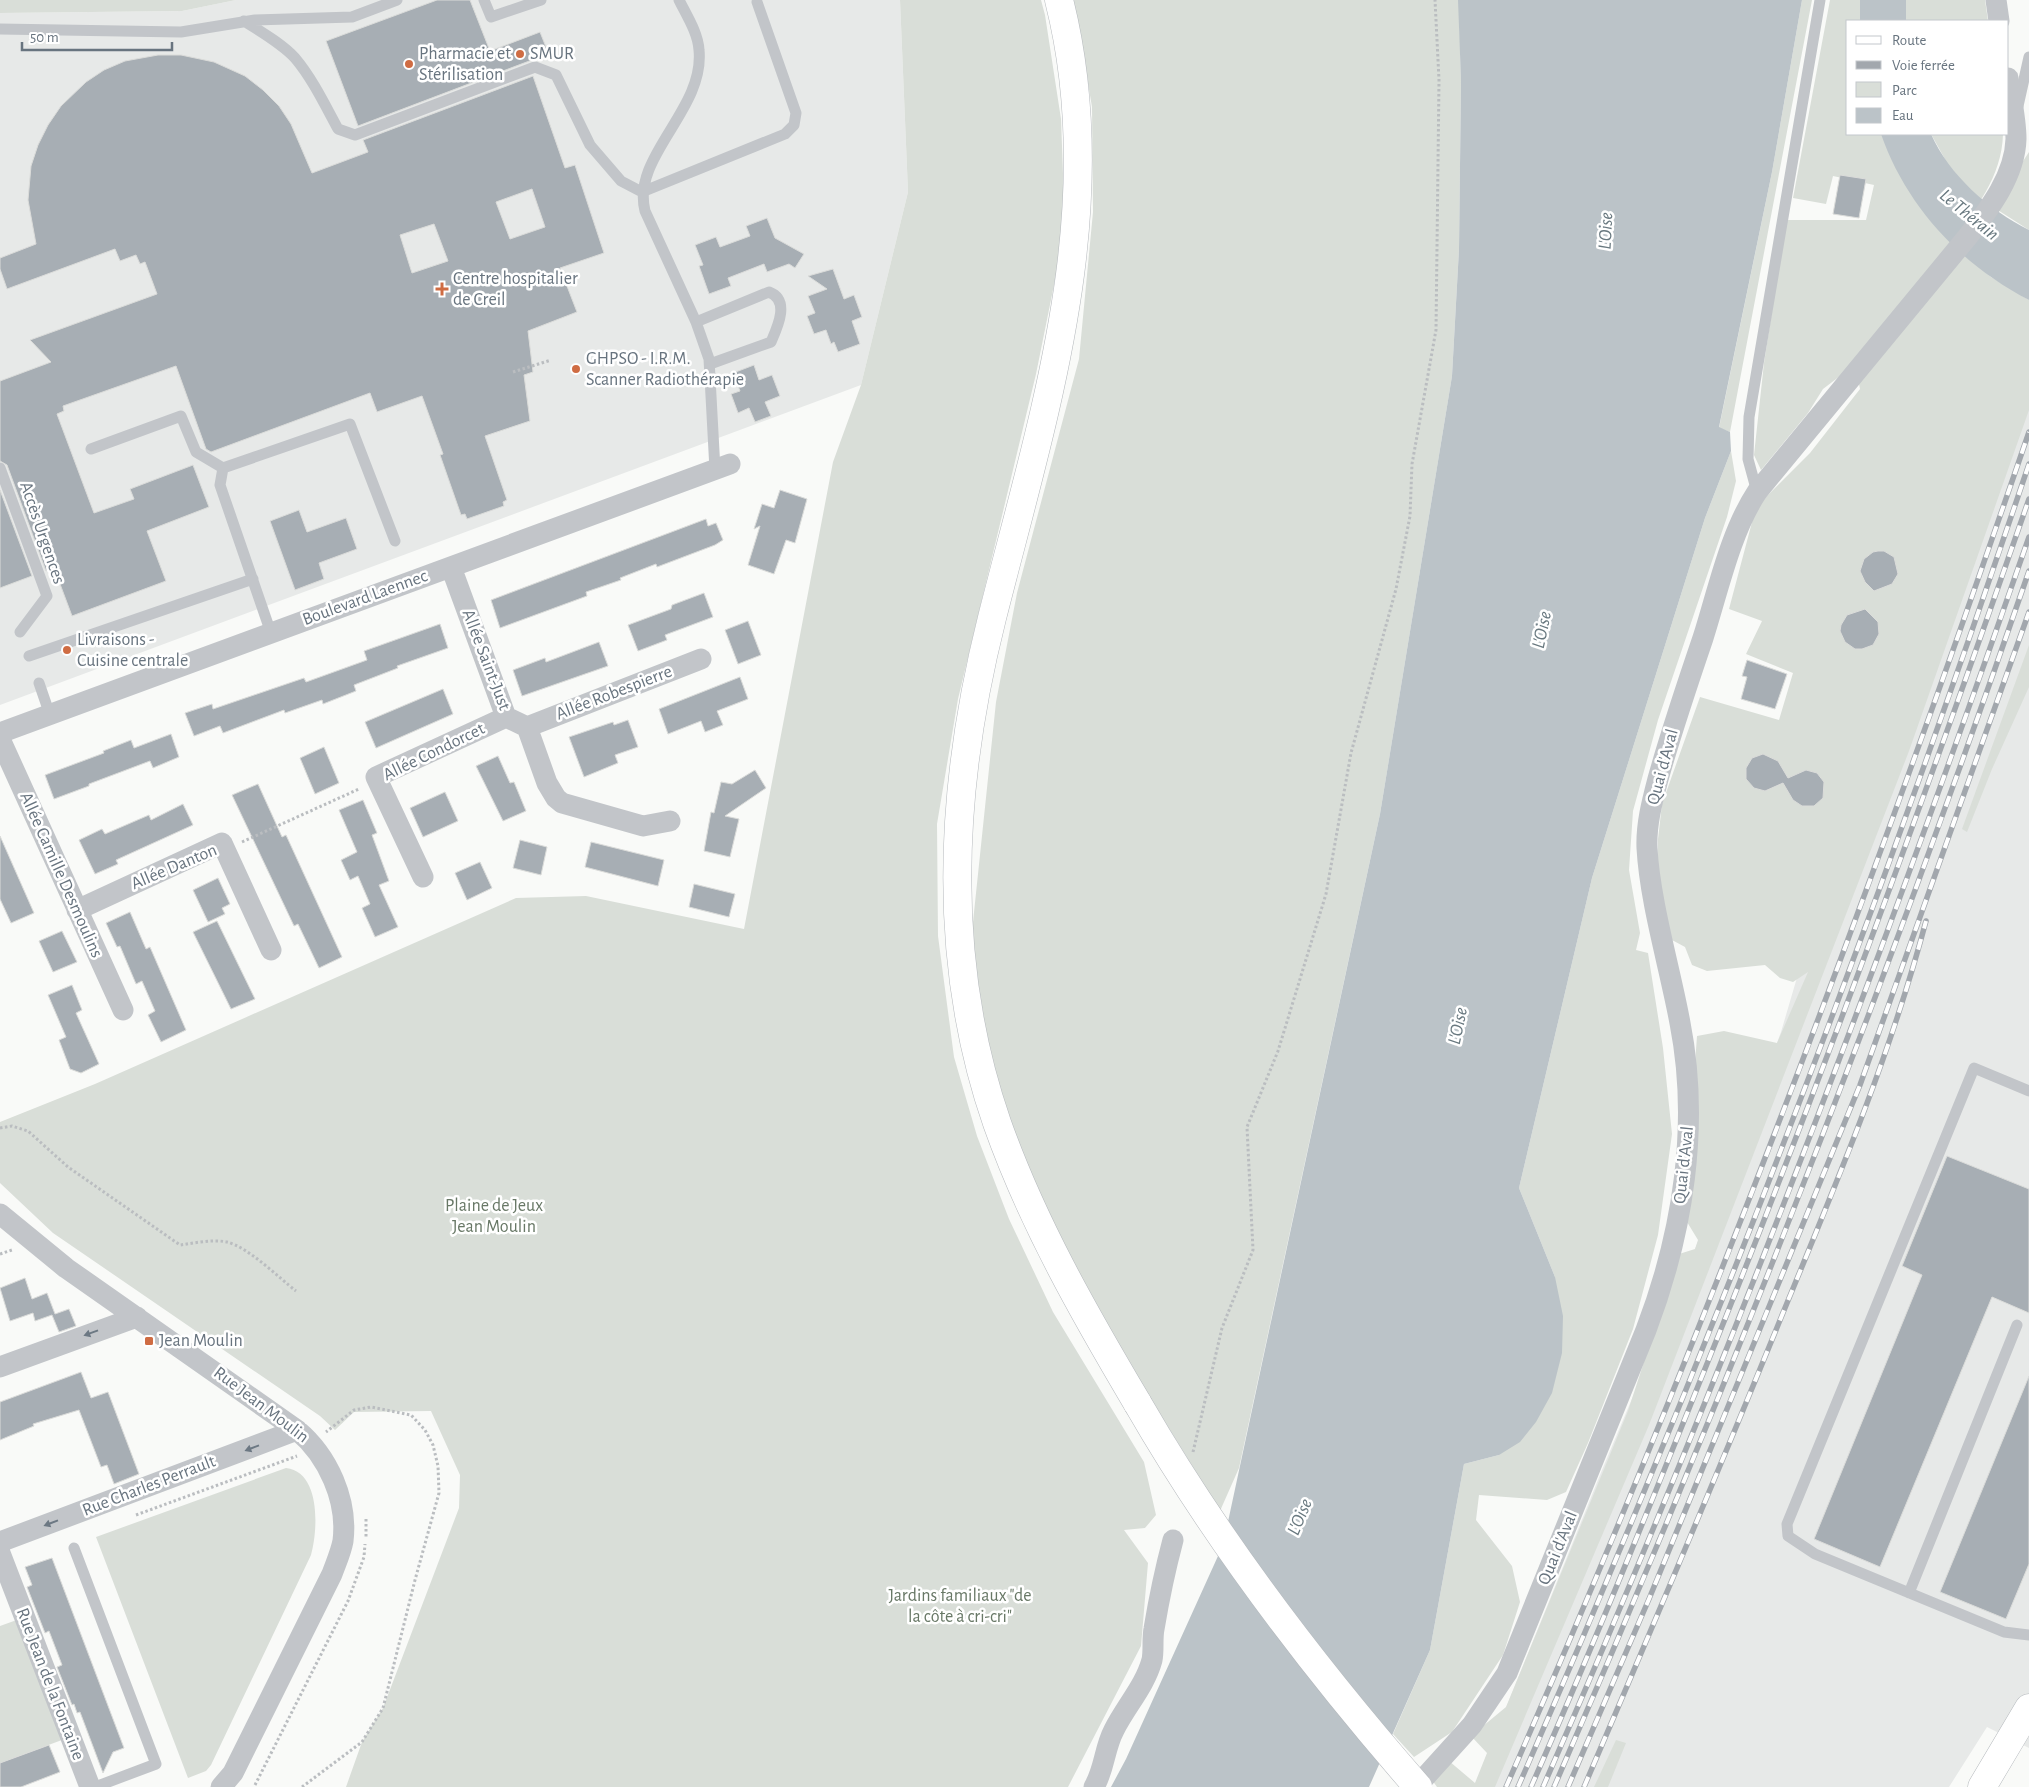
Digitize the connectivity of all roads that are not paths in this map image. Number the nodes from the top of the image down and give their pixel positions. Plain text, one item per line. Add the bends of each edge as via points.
1 (397, 0) edge
2 (484, 0) edge
3 (541, 0) edge
4 (679, 0) edge
5 (1059, 0) edge
6 (1820, 0) edge
7 (1996, 0) edge
8 (757, 2) dead end
9 (1999, 20) edge
10 (244, 21) junction
11 (0, 29) edge
12 (2029, 57) edge
13 (2009, 86) edge
14 (2014, 123) junction
15 (642, 192) junction
16 (696, 322) junction
17 (710, 364) junction
18 (91, 449) dead end
19 (723, 467) joint
20 (0, 468) edge
21 (222, 468) junction
22 (1754, 496) junction
23 (395, 541) dead end
24 (451, 567) junction
25 (253, 579) junction
26 (20, 632) dead end
27 (271, 633) junction
28 (29, 656) dead end
29 (701, 659) dead end
30 (39, 683) dead end
31 (50, 715) junction
32 (506, 717) junction
33 (527, 727) junction
34 (0, 733) edge
35 (0, 739) edge
36 (670, 821) dead end
37 (423, 877) dead end
38 (77, 910) junction
39 (271, 950) dead end
40 (123, 1010) dead end
41 (2029, 1091) edge
42 (0, 1214) edge
43 (137, 1317) junction
44 (2017, 1324) dead end
45 (0, 1367) edge
46 (298, 1430) junction
47 (1173, 1540) dead end
48 (0, 1542) edge
49 (74, 1548) dead end
50 (0, 1553) edge
51 (1908, 1593) junction
52 (2029, 1636) edge
53 (2029, 1708) edge
54 (1986, 1786) edge
55 (90, 1787) edge
56 (95, 1787) edge
57 (221, 1787) edge
58 (1094, 1787) edge
59 (1417, 1787) edge

1 - 10 lane via 342,19
2 - 3 lane via 491,17
4 - 15 lane via 699,48 698,71 690,96 646,175
5 - 59 main road, bridge via 1078,111 1077,225 1055,366 974,703 959,810 956,905 967,1005 982,1074 1023,1189 1050,1247 1138,1404 1203,1509 1254,1582 1306,1653
6 - 22 lane via 1749,417 1748,459
7 - 9 street
8 - 15 lane via 796,113 794,125 785,134
10 - 11 lane via 175,32
10 - 15 lane via 294,58 338,129 355,135 534,68 556,74 590,145 621,181
12 - 14 lane
13 - 14 street, Quai d'Aval
14 - 22 street, Quai d'Aval via 2016,142 2011,164 1992,202
15 - 16 lane via 645,211
16 - 17 lane
16 - 17 lane via 768,292 777,295 782,302 771,342
17 - 19 lane
18 - 21 lane via 182,416 196,452
19 - 24 street, Boulevard Laennec
20 - 26 lane, Accès Urgences via 47,596
21 - 23 lane via 350,424
21 - 25 lane via 220,485
22 - 59 street, Quai d'Aval via 1738,530 1670,738 1647,837 1649,872 1682,1031 1688,1099 1689,1132 1682,1195 1661,1287 1510,1667 1476,1719
24 - 27 street, Boulevard Laennec
24 - 32 street, Allée Saint-Just
25 - 27 lane
25 - 28 lane
27 - 31 street, Boulevard Laennec
29 - 33 street, Allée Robespierre
30 - 31 lane
31 - 34 street, Boulevard Laennec
32 - 33 street, Allée Saint-Just
32 - 37 street, Allée Condorcet via 376,776
33 - 36 street, Allée Saint-Just via 547,783 562,803 643,826
35 - 38 street, Allée Camille Desmoulins
38 - 39 street, Allée Danton via 222,844
38 - 40 street, Allée Camille Desmoulins
41 - 51 lane via 1974,1068 1787,1524 1788,1536 1816,1554
42 - 43 street, Rue Jean Moulin via 61,1263
43 -> 45 street
43 - 46 street, Rue Jean Moulin
44 - 51 lane
46 -> 48 street, Rue Charles Perrault
46 - 57 street, Rue Jean Moulin via 313,1445 332,1476 342,1528 340,1552 233,1773
47 - 58 street via 1161,1586 1151,1644 1152,1658 1145,1678 1113,1731 1103,1772
49 - 56 lane via 156,1764
50 - 55 street, Rue Jean de la Fontaine
51 - 52 lane via 2004,1632
53 - 54 main road

